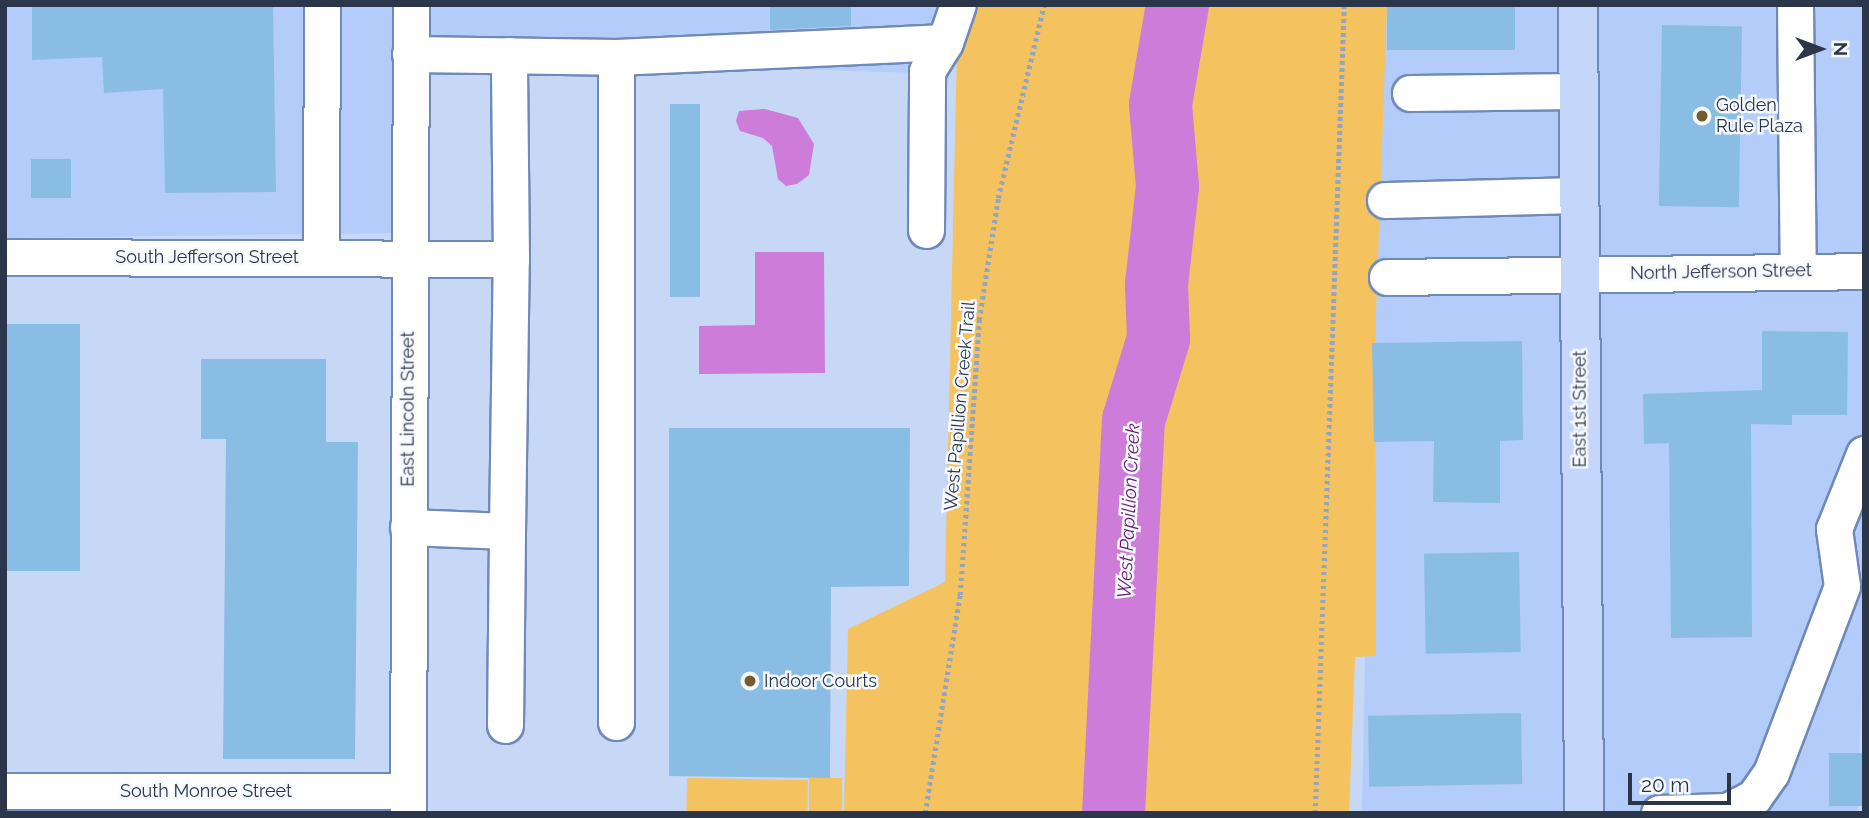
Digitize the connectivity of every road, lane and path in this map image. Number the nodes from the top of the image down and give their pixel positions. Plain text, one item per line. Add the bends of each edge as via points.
1 (322, 5) edge
2 (411, 5) edge
3 (958, 5) edge
4 (1044, 5) edge
5 (1345, 5) edge
6 (1578, 5) edge
7 (1795, 5) edge
8 (945, 42) junction
9 (410, 54) junction
10 (509, 55) junction
11 (616, 57) junction
12 (1579, 91) junction
13 (1410, 93) dead end
14 (1579, 195) junction
15 (1385, 200) dead end
16 (926, 230) dead end
17 (5, 257) edge
18 (321, 257) junction
19 (409, 258) junction
20 (511, 259) junction
21 (1798, 271) junction
22 (1864, 271) edge
23 (1579, 274) junction
24 (1387, 277) dead end
25 (1864, 454) edge
26 (408, 527) junction
27 (507, 531) junction
28 (616, 722) dead end
29 (505, 725) dead end
30 (5, 791) edge
31 (408, 802) edge
32 (925, 813) edge
33 (1315, 813) edge
34 (1584, 813) edge
35 (1659, 813) edge

1 - 18 street
2 - 9 street, East Lincoln Street
3 - 8 street
4 - 32 path, West Papillion Creek Trail via 998,198 979,320 960,595
5 - 33 path
6 - 12 main road, East 1st Street
7 - 21 street
8 - 11 street
8 - 16 street via 928,71
9 - 10 street
9 - 19 street, East Lincoln Street
10 - 11 street
10 - 20 street
11 - 28 street
12 - 13 street
12 - 14 main road, East 1st Street
14 - 15 street
14 - 23 main road, East 1st Street
17 - 18 street, South Jefferson Street
18 - 19 street, South Jefferson Street
19 - 20 street, South Jefferson Street
19 - 26 street, East Lincoln Street
20 - 27 street
21 - 22 street, North Jefferson Street
21 - 23 street, North Jefferson Street
23 - 24 street, North Jefferson Street
23 - 34 main road, East 1st Street
25 - 35 street via 1834,529 1842,586 1771,774 1754,797 1727,811
26 - 27 street
26 - 31 street, East Lincoln Street
27 - 29 street
30 - 31 street, South Monroe Street

